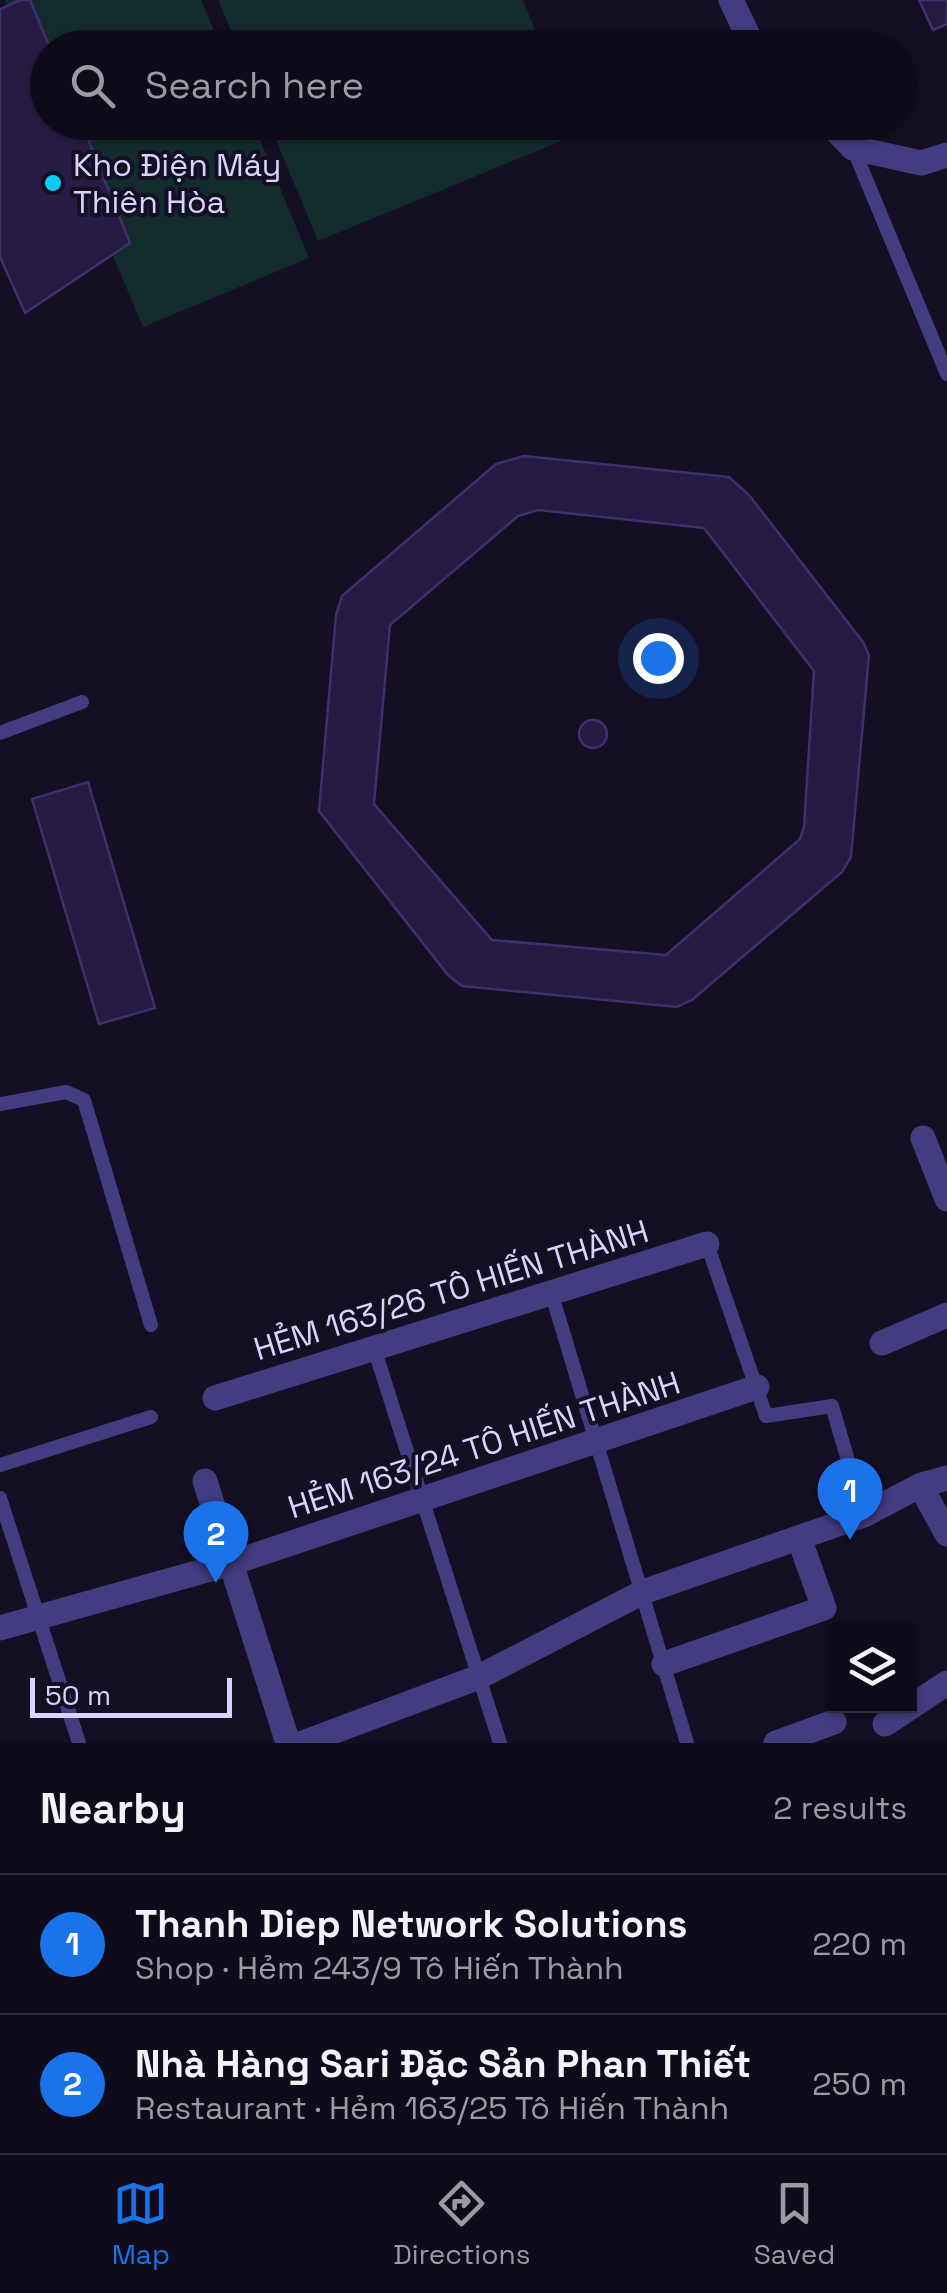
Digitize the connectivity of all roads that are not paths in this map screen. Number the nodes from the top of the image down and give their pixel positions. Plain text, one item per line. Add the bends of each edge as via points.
1 (730, 0) edge
2 (745, 30) edge
3 (845, 140) edge
4 (853, 148) junction
5 (947, 155) edge
6 (947, 374) edge
7 (82, 702) dead end
8 (0, 733) edge
9 (0, 1104) edge
10 (923, 1138) dead end
11 (947, 1199) edge
12 (707, 1244) joint
13 (551, 1292) junction
14 (947, 1315) edge
15 (151, 1325) dead end
16 (882, 1342) dead end
17 (374, 1348) junction
18 (757, 1386) junction
19 (215, 1398) dead end
20 (151, 1417) dead end
21 (597, 1444) junction
22 (0, 1464) edge
23 (947, 1478) edge
24 (205, 1482) dead end
25 (924, 1490) junction
26 (0, 1498) edge
27 (423, 1500) junction
28 (864, 1515) junction
29 (947, 1534) edge
30 (799, 1538) junction
31 (232, 1563) junction
32 (642, 1592) junction
33 (37, 1618) junction
34 (0, 1628) edge
35 (664, 1664) junction
36 (479, 1678) junction
37 (947, 1683) edge
38 (834, 1722) dead end
39 (885, 1724) dead end
40 (78, 1743) edge
41 (288, 1743) edge
42 (303, 1743) edge
43 (500, 1743) edge
44 (688, 1743) edge
45 (776, 1743) edge

1 - 2 street
3 - 4 street
4 - 5 street via 921,163
4 - 6 lane
7 - 8 lane
9 - 15 lane via 66,1092 84,1100
10 - 11 street
12 - 13 street, HẺM 163/26 TÔ HIẾN THÀNH
12 - 18 lane
13 - 17 street, HẺM 163/26 TÔ HIẾN THÀNH
13 - 21 lane
14 - 16 street
17 - 19 street, HẺM 163/26 TÔ HIẾN THÀNH
17 - 27 lane
18 - 21 street, HẺM 163/24 TÔ HIẾN THÀNH
18 - 28 lane via 766,1416 832,1406
20 - 22 lane
21 - 27 street, HẺM 163/24 TÔ HIẾN THÀNH
21 - 32 lane
23 - 25 street
24 - 31 street
25 - 28 street
25 - 29 street
26 - 33 lane
27 - 31 street, HẺM 163/24 TÔ HIẾN THÀNH
27 - 36 lane
28 - 30 street
30 - 32 street
30 - 35 street via 824,1608
31 - 33 street, HẺM 163/24 TÔ HIẾN THÀNH
31 - 41 street
32 - 35 lane
32 - 36 street
33 - 34 street, HẺM 163/24 TÔ HIẾN THÀNH
33 - 40 lane
35 - 44 lane
36 - 42 street
36 - 43 lane
37 - 39 street
38 - 45 street

